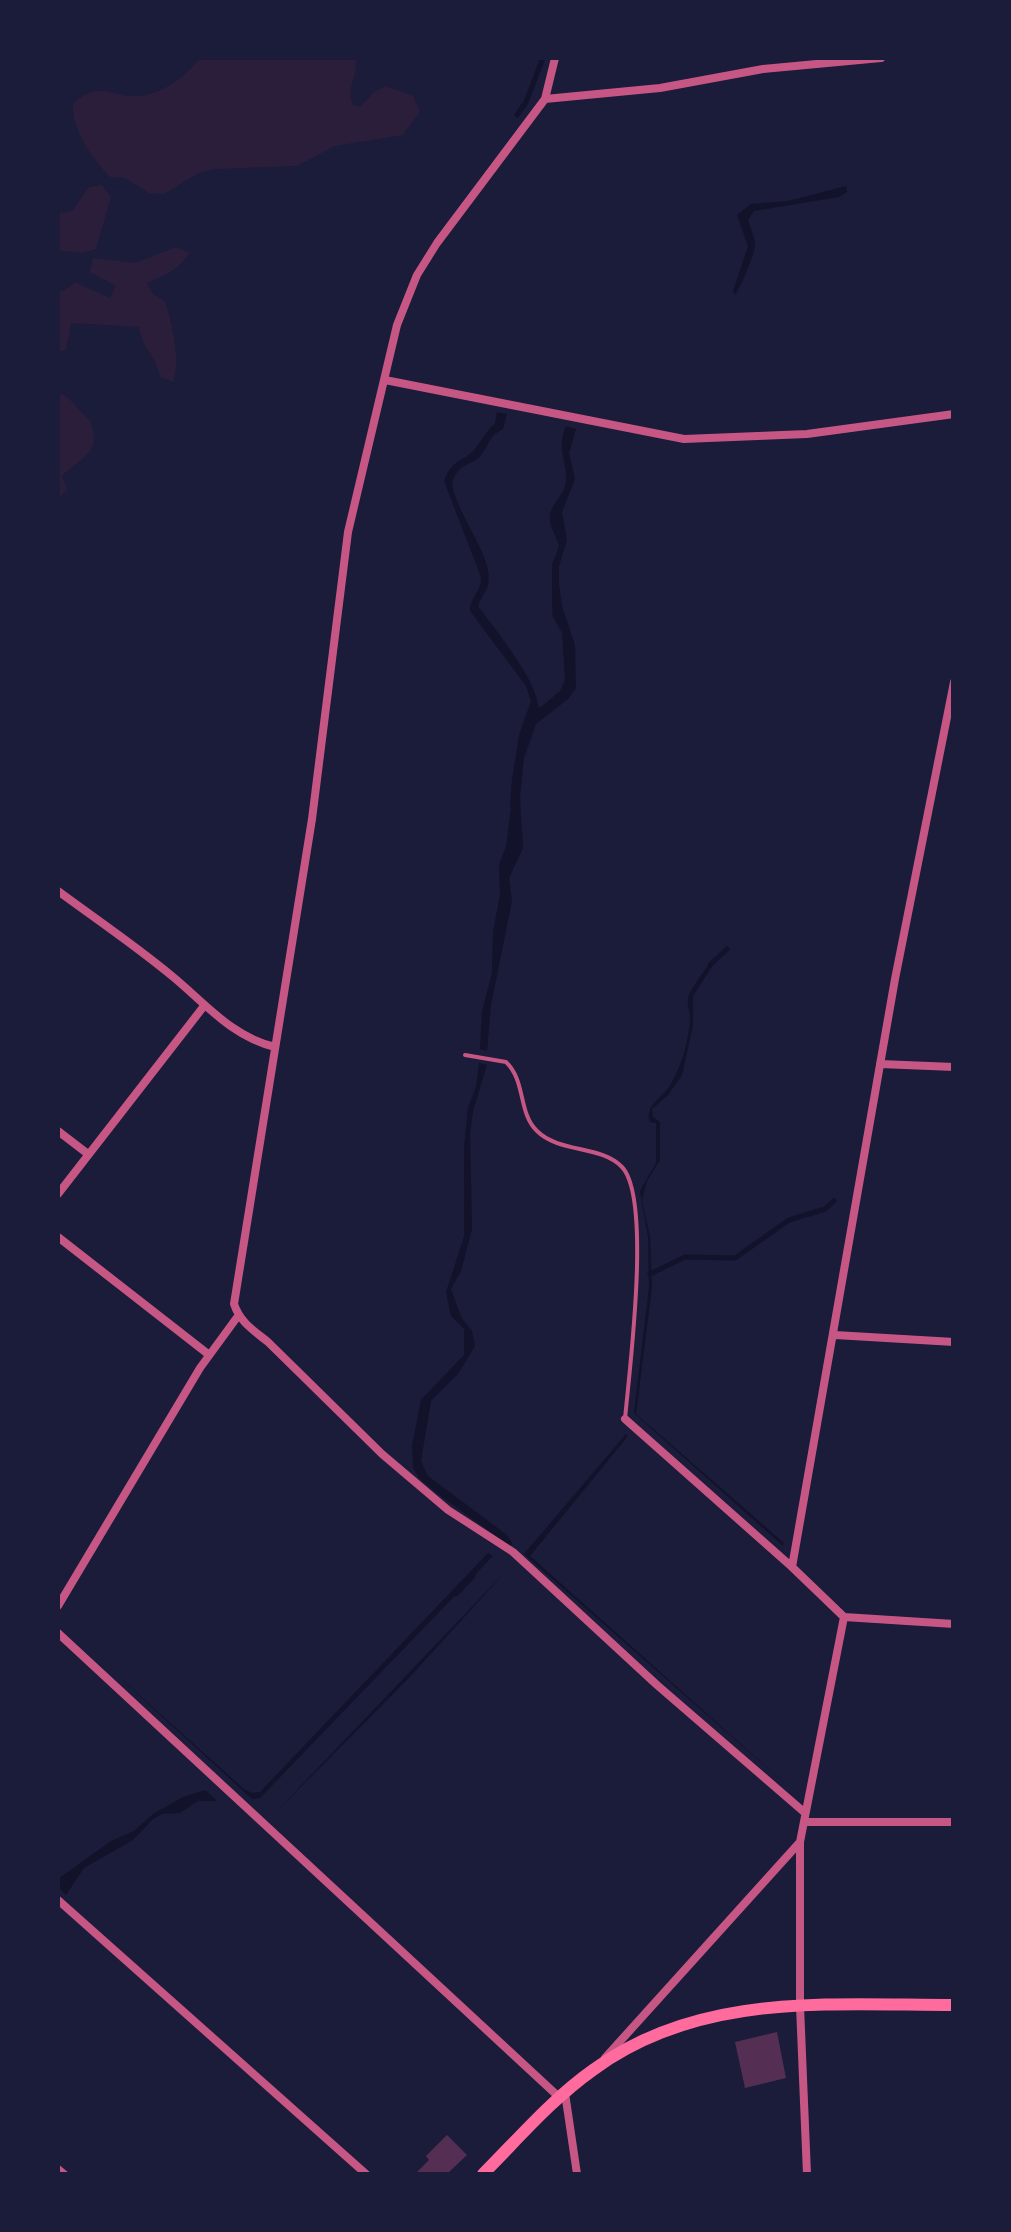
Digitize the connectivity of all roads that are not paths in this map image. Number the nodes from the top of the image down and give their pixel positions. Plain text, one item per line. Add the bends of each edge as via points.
1 (554, 58) edge
2 (762, 58) edge
3 (881, 58) edge
4 (764, 70) junction
5 (545, 99) junction
6 (384, 380) junction
7 (954, 414) edge
8 (954, 682) edge
9 (58, 891) edge
10 (204, 1006) junction
11 (275, 1047) junction
12 (465, 1055) dead end
13 (880, 1064) junction
14 (954, 1067) edge
15 (58, 1131) edge
16 (88, 1154) junction
17 (58, 1194) edge
18 (58, 1236) edge
19 (238, 1316) junction
20 (835, 1334) junction
21 (954, 1342) edge
22 (208, 1354) junction
23 (625, 1419) joint
24 (792, 1566) junction
25 (58, 1606) edge
26 (844, 1617) junction
27 (954, 1624) edge
28 (58, 1633) edge
29 (804, 1812) junction
30 (804, 1822) junction
31 (954, 1822) edge
32 (800, 1842) junction
33 (58, 1901) edge
34 (954, 2005) edge
35 (800, 2006) junction
36 (597, 2066) junction
37 (563, 2095) junction
38 (58, 2168) edge
39 (64, 2174) edge
40 (366, 2174) edge
41 (482, 2174) edge
42 (577, 2174) edge
43 (807, 2174) edge

1 - 5 street
2 - 4 street
3 - 4 street
4 - 5 street
5 - 6 street via 417,275
6 - 7 street via 684,440 807,434
6 - 11 street via 348,532
8 - 13 street
9 - 10 street
10 - 11 street via 248,1038
10 - 16 street
11 - 19 street via 234,1293
12 - 23 lane via 506,1062 519,1079 536,1131 616,1162 632,1182 638,1282
13 - 14 street
13 - 20 street
15 - 16 street
16 - 17 street
18 - 22 street
19 - 22 street
19 - 29 street via 382,1454 448,1510 513,1552
20 - 21 street
20 - 24 street
22 - 25 street
23 - 24 street
24 - 26 street
26 - 27 street
26 - 29 street
28 - 37 street
29 - 30 street
30 - 31 street
30 - 32 street
32 - 35 street
32 - 36 street
33 - 40 street
34 - 35 main road
35 - 36 main road via 731,2011 678,2025
35 - 43 street
36 - 37 main road
37 - 41 main road
37 - 42 street
38 - 39 street

